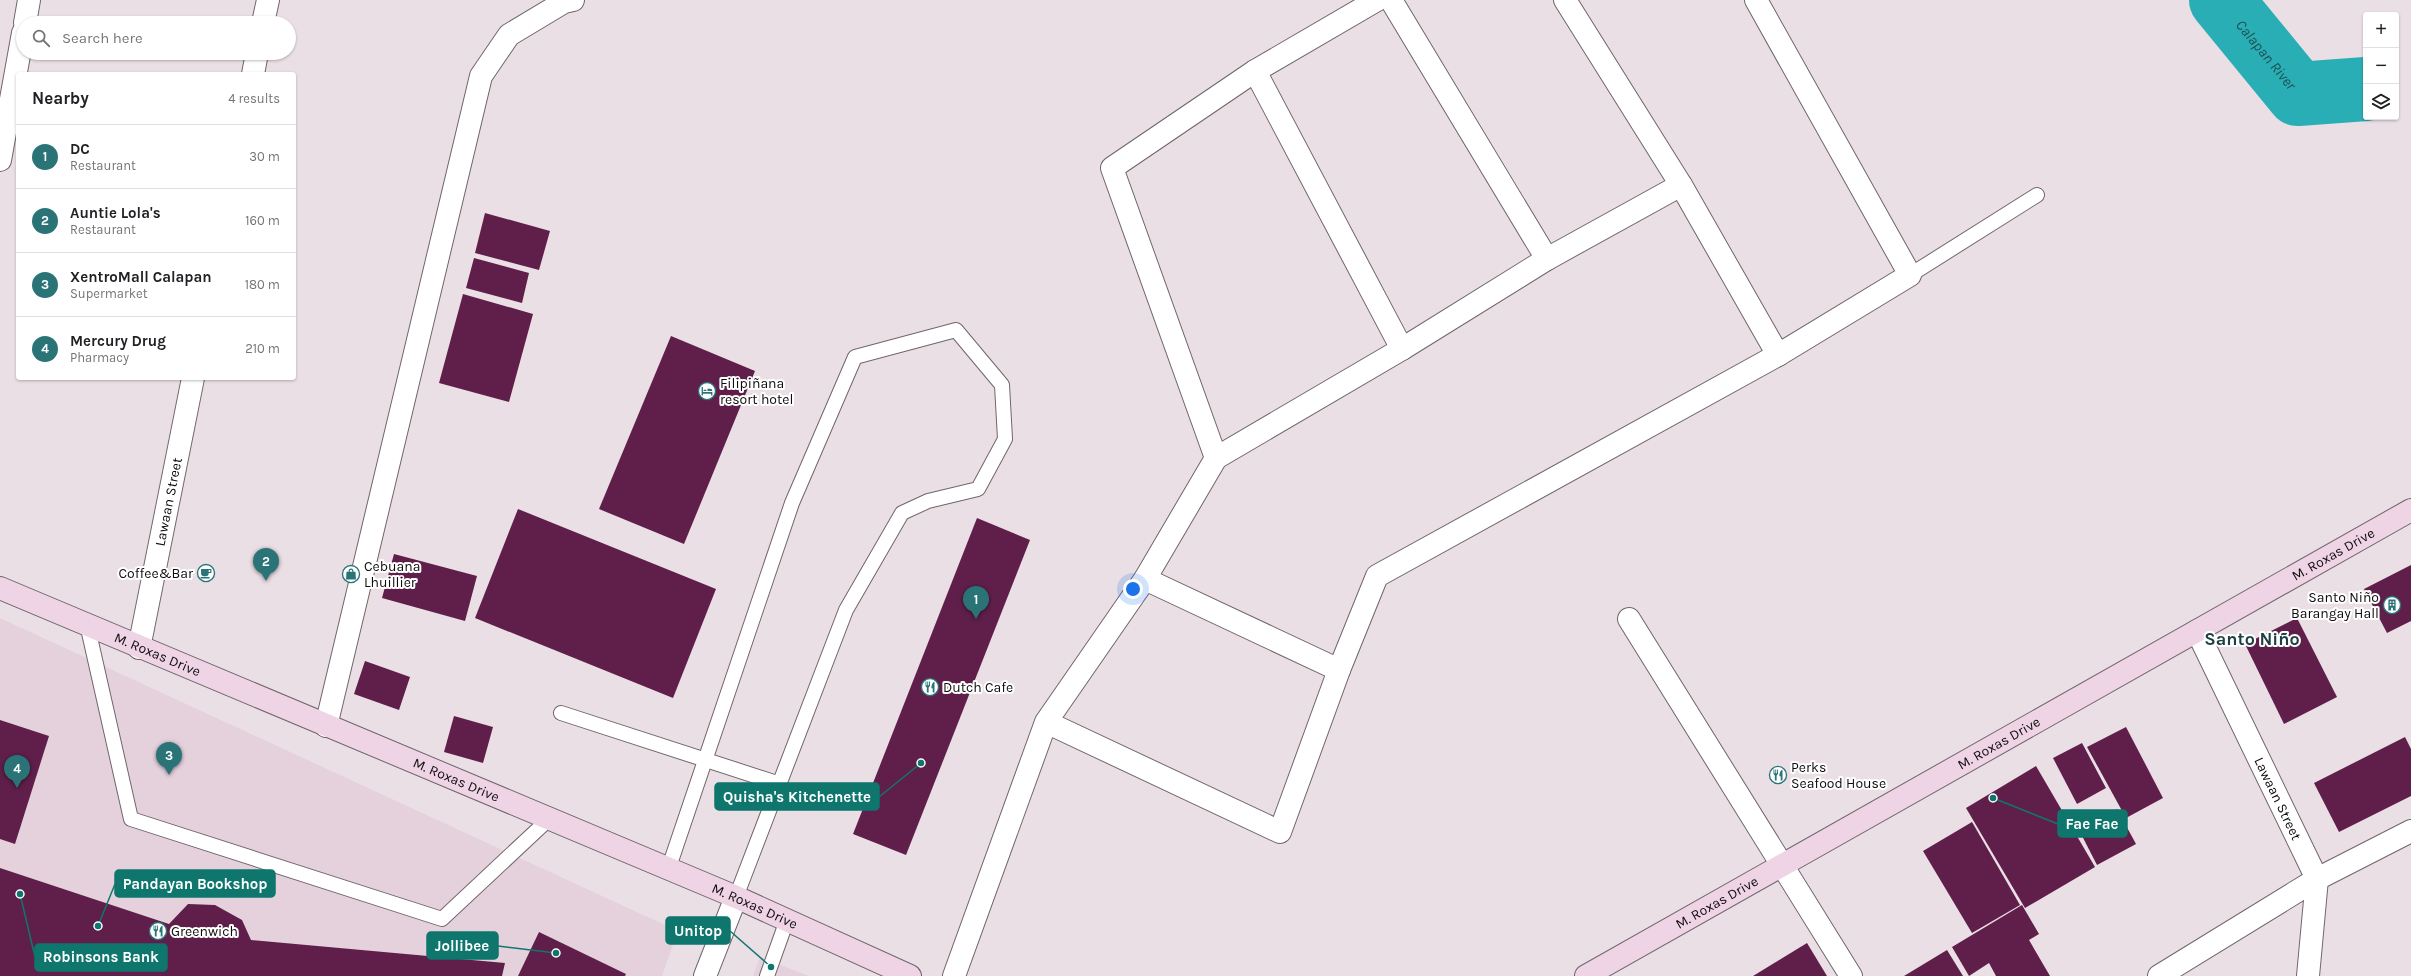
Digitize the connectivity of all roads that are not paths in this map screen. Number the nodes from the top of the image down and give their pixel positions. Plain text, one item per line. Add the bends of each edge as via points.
1 (29, 0) edge
2 (268, 0) edge
3 (573, 0) edge
4 (1377, 0) edge
5 (1391, 0) edge
6 (1565, 0) edge
7 (1756, 0) edge
8 (26, 16) edge
9 (265, 16) edge
10 (18, 60) edge
11 (256, 60) edge
12 (1254, 71) junction
13 (253, 72) edge
14 (0, 160) edge
15 (1682, 185) junction
16 (2038, 195) dead end
17 (1547, 258) junction
18 (1910, 275) junction
19 (1402, 349) junction
20 (1778, 355) junction
21 (193, 380) edge
22 (1216, 458) junction
23 (2411, 510) edge
24 (1145, 579) junction
25 (0, 588) edge
26 (1630, 619) dead end
27 (87, 624) junction
28 (2197, 631) junction
29 (139, 648) junction
30 (1338, 670) junction
31 (561, 713) dead end
32 (1046, 722) junction
33 (326, 726) junction
34 (704, 758) junction
35 (780, 784) junction
36 (550, 818) junction
37 (2411, 831) edge
38 (1784, 865) junction
39 (668, 870) junction
40 (2317, 879) junction
41 (736, 897) junction
42 (787, 920) junction
43 (705, 976) edge
44 (767, 976) edge
45 (910, 976) edge
46 (954, 976) edge
47 (1586, 976) edge
48 (1851, 976) edge
49 (2159, 976) edge
50 (2308, 976) edge

1 - 8 street
2 - 9 street
3 - 33 street via 564,2 509,35 482,76
4 - 12 street
5 - 17 street
6 - 15 street
7 - 18 street
10 - 14 street
11 - 13 street
12 - 19 street
12 - 22 street via 1112,168
15 - 17 street
15 - 20 street
16 - 18 lane
17 - 19 street
18 - 20 street
19 - 22 street
20 - 30 street via 1377,576
21 - 29 street, Lawaan Street
22 - 24 street
23 - 28 main road, M. Roxas Drive
24 - 30 street
24 - 32 street
25 - 27 main road, M. Roxas Drive
26 - 38 street
27 - 29 main road, M. Roxas Drive
27 - 36 lane via 132,819 442,919
28 - 38 main road, M. Roxas Drive
28 - 40 street, Lawaan Street
29 - 33 main road, M. Roxas Drive
30 - 32 street via 1280,832
31 - 34 lane
32 - 46 street
33 - 36 main road, M. Roxas Drive
34 - 35 lane
34 - 35 lane via 792,503 855,357 956,330 1002,385 1004,439 978,489 928,501 902,513 846,610
34 - 39 lane
35 - 41 lane
36 - 39 main road, M. Roxas Drive
37 - 40 street
38 - 47 main road, M. Roxas Drive
38 - 48 street
39 - 41 main road, M. Roxas Drive
40 - 49 street
40 - 50 street
41 - 42 main road, M. Roxas Drive
41 - 43 street
42 - 44 lane
42 - 45 main road, M. Roxas Drive

